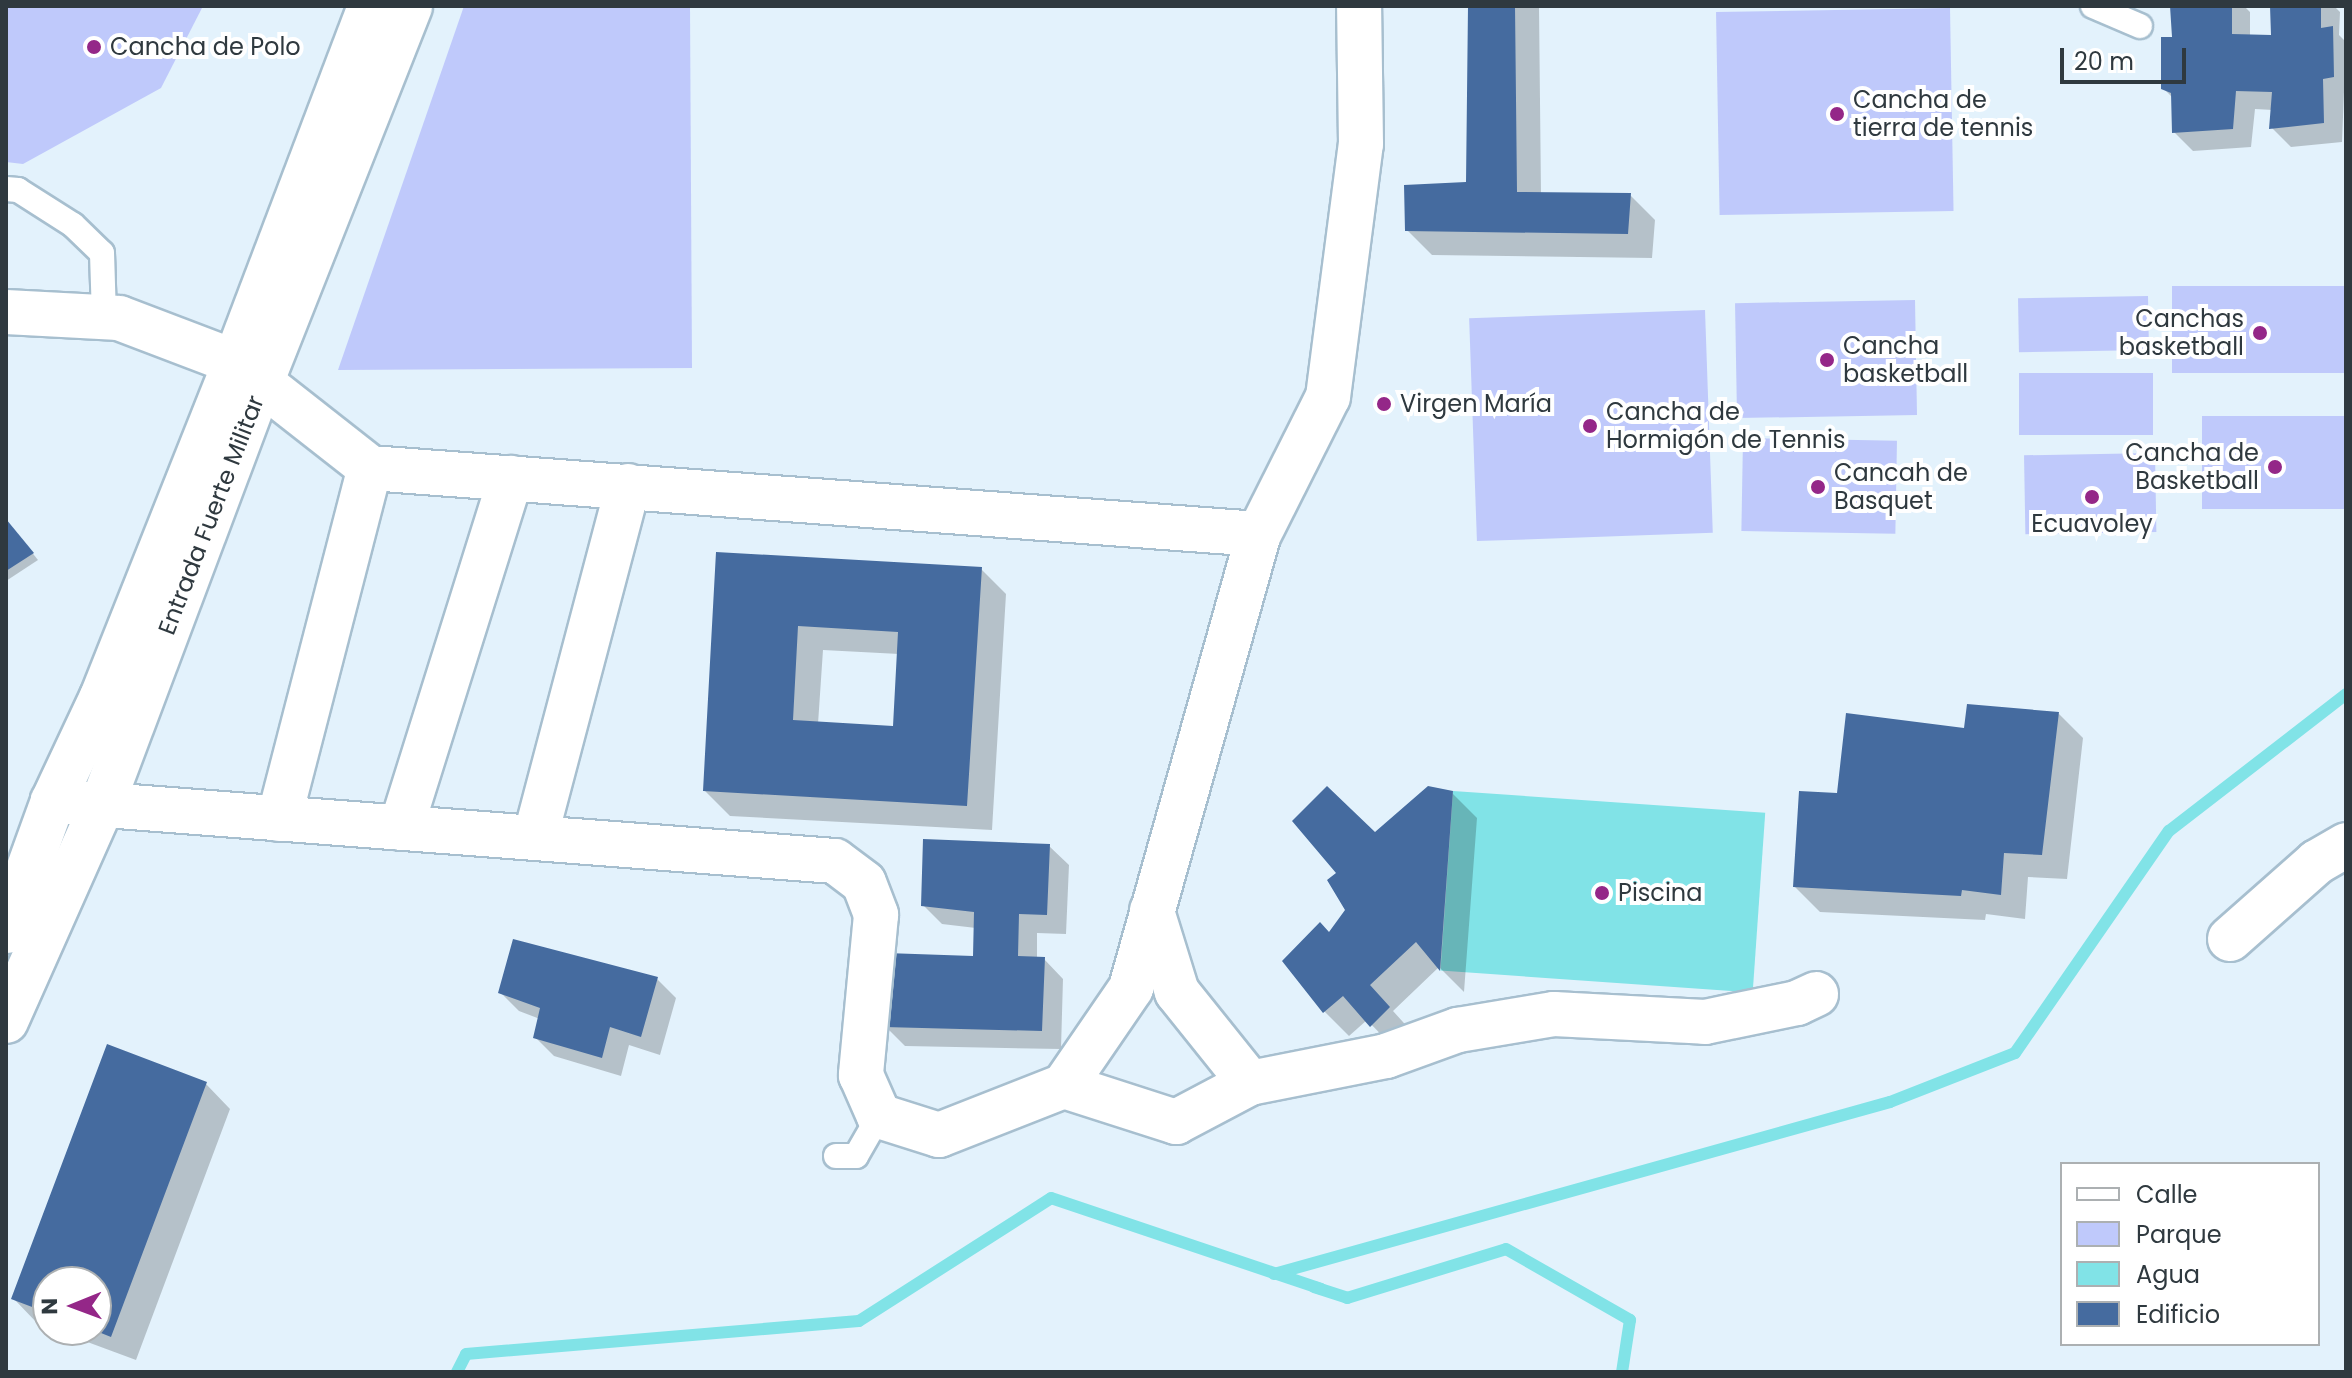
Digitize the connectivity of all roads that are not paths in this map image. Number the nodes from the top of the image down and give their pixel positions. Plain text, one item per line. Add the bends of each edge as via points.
1 (370, 6) edge
2 (410, 6) edge
3 (1359, 6) edge
4 (2093, 6) edge
5 (2140, 26) dead end
6 (6, 189) edge
7 (6, 312) edge
8 (104, 317) junction
9 (248, 372) junction
10 (370, 468) junction
11 (511, 478) junction
12 (628, 486) junction
13 (1259, 534) junction
14 (53, 801) junction
15 (102, 805) junction
16 (279, 819) junction
17 (401, 828) junction
18 (535, 838) junction
19 (2346, 845) edge
20 (1152, 911) junction
21 (6, 931) edge
22 (2230, 939) dead end
23 (1816, 994) dead end
24 (6, 1021) edge
25 (1250, 1083) junction
26 (1064, 1086) junction
27 (879, 1116) junction
28 (836, 1156) dead end

1 - 9 street, Entrada Fuerte Militar
2 - 9 street, Entrada Fuerte Militar
3 - 13 street via 1361,144 1328,397
4 - 5 lane
6 - 8 lane via 18,190 73,225 102,253
7 - 8 street
8 - 9 street via 119,318
9 - 10 street
9 - 14 street, Entrada Fuerte Militar
9 - 15 street, Entrada Fuerte Militar
10 - 11 street
10 - 16 street
11 - 12 street
11 - 17 street
12 - 13 street
12 - 18 street
13 - 20 street
14 - 15 street
14 - 21 street, Entrada Fuerte Militar
15 - 16 street
15 - 24 street, Entrada Fuerte Militar
16 - 17 street
17 - 18 street
18 - 27 street via 835,861 864,883 876,915 861,1075
19 - 22 street via 2317,862
20 - 25 street via 1177,992
20 - 26 street via 1131,988
23 - 25 street via 1797,1003 1705,1022 1554,1014 1458,1030 1386,1056
25 - 26 street via 1176,1122
26 - 27 street via 939,1135
27 - 28 lane via 856,1156

